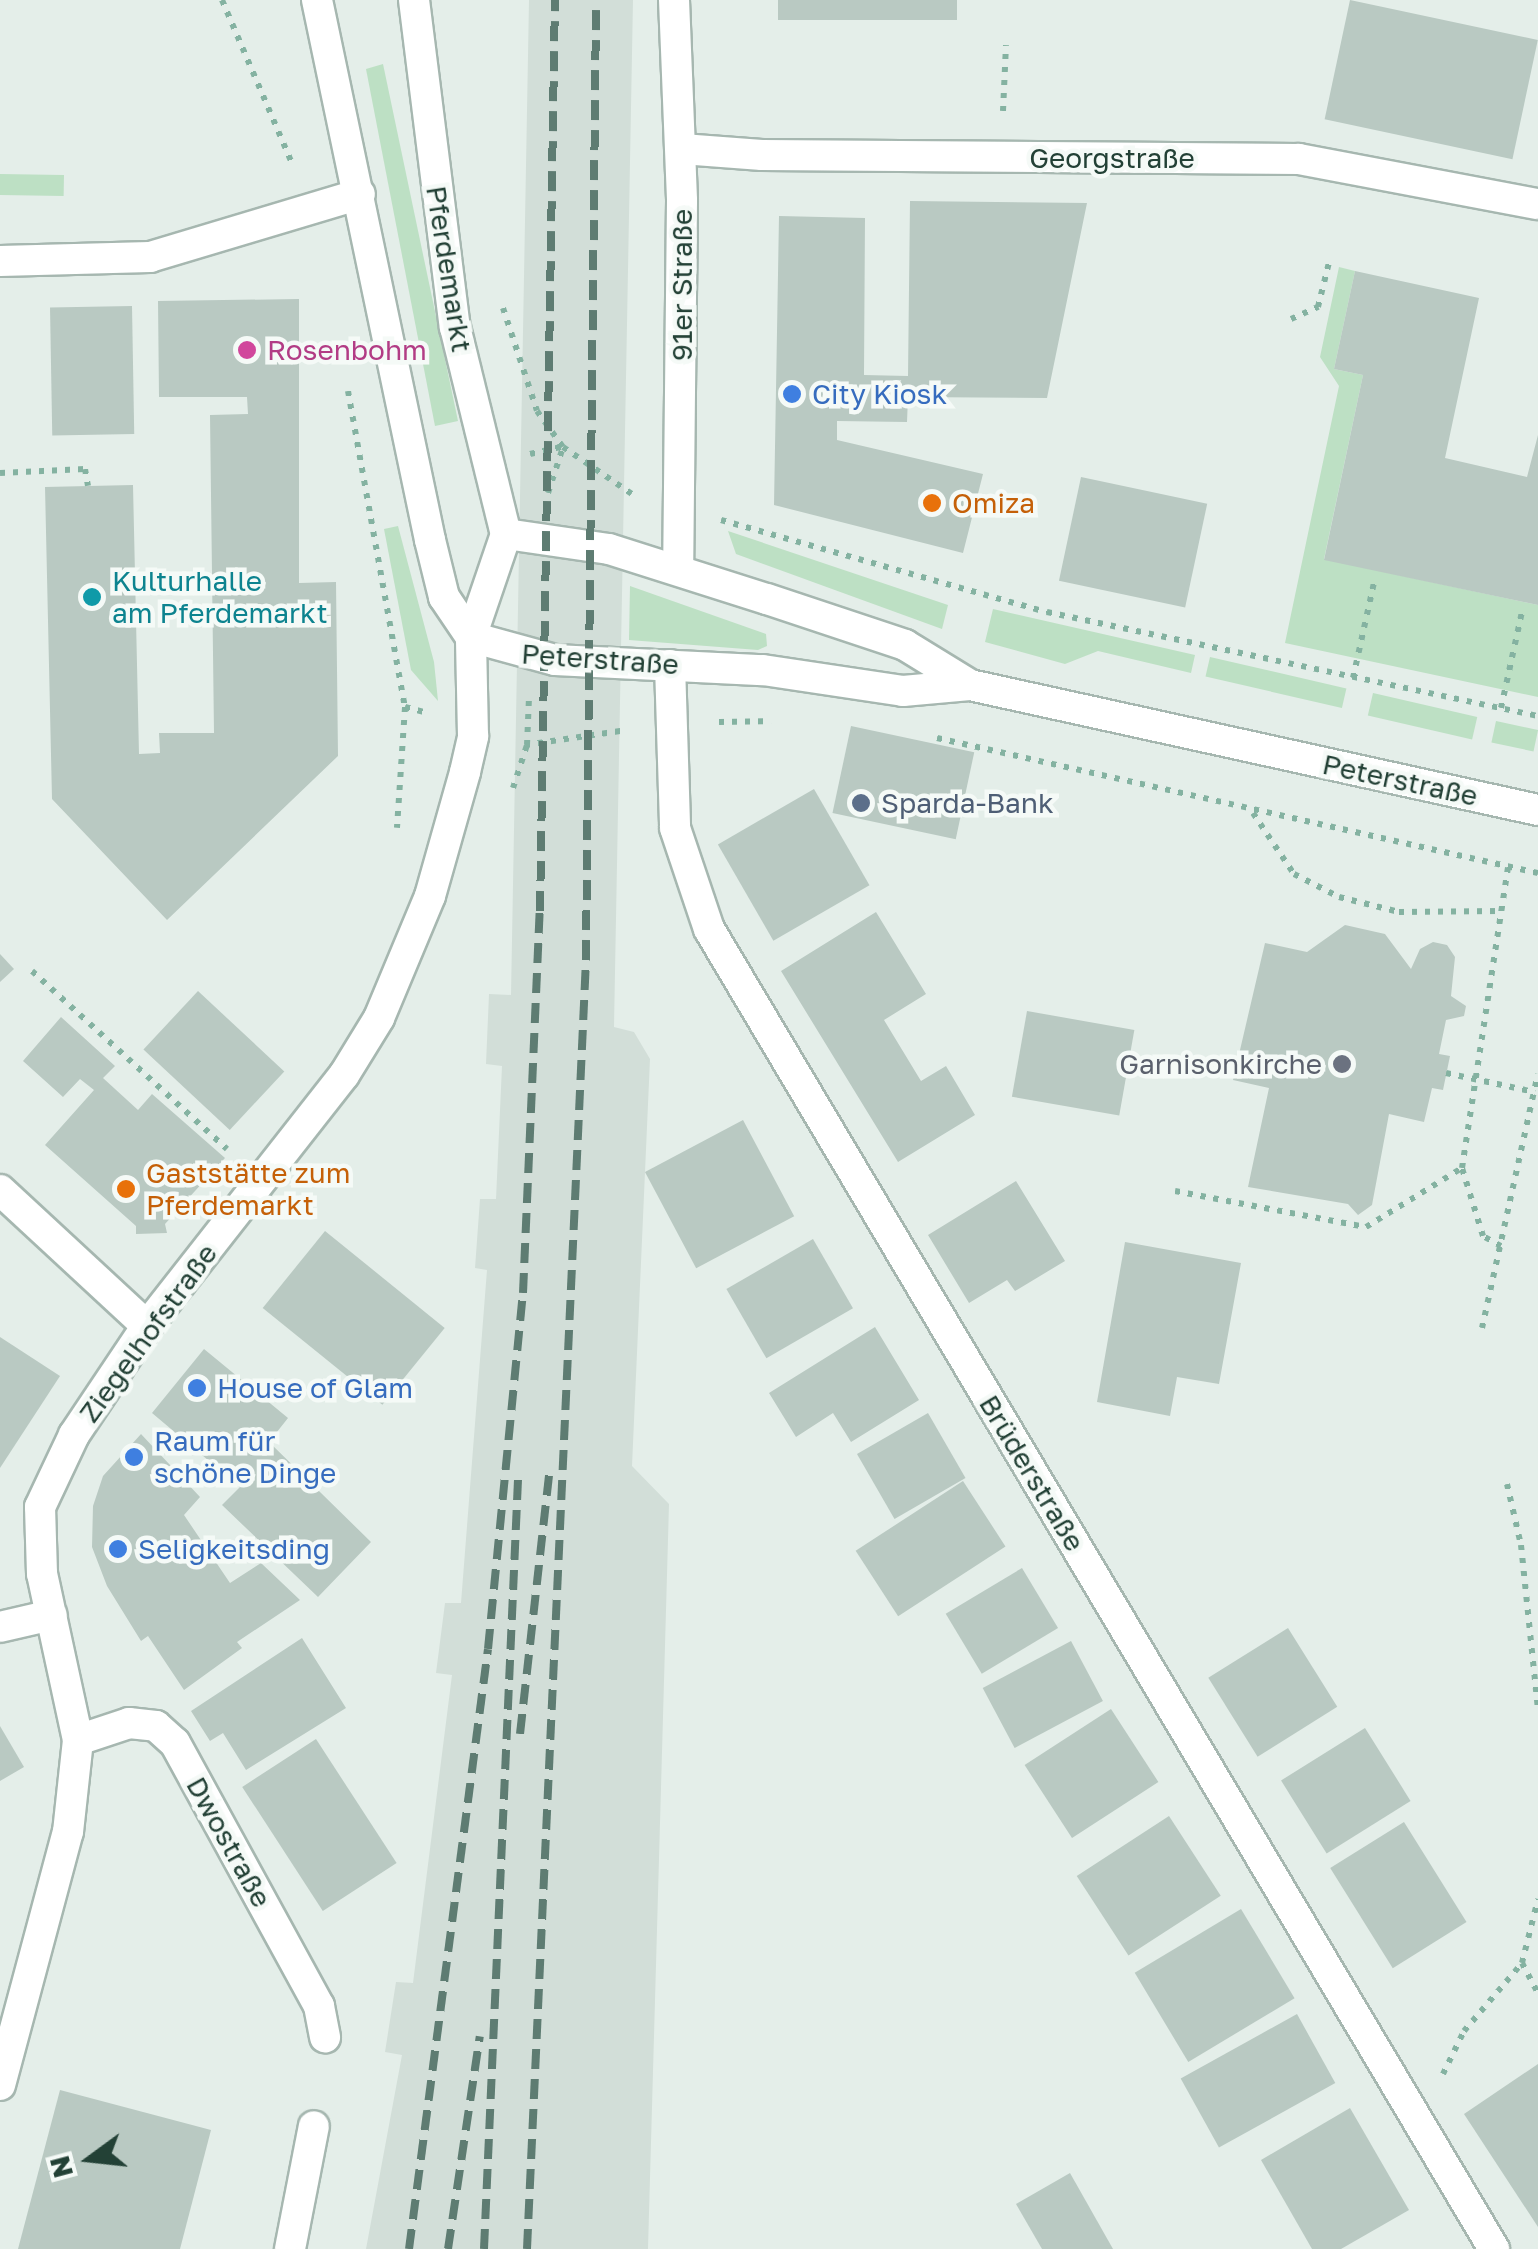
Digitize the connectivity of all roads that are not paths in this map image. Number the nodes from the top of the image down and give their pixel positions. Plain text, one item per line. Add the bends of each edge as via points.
1 (316, 0) edge
2 (414, 0) edge
3 (674, 0) edge
4 (682, 149) junction
5 (360, 194) junction
6 (1538, 204) edge
7 (0, 261) edge
8 (506, 534) junction
9 (678, 570) junction
10 (472, 637) junction
11 (670, 665) junction
12 (970, 686) junction
13 (1538, 810) edge
14 (0, 1190) edge
15 (147, 1326) junction
16 (52, 1615) junction
17 (0, 1627) edge
18 (78, 1740) junction
19 (324, 2037) dead end
20 (0, 2085) edge
21 (314, 2126) dead end
22 (290, 2249) edge
23 (1494, 2249) edge

1 - 5 street
2 - 8 street, Pferdemarkt via 455,327
3 - 4 street, 91er Straße
4 - 6 street, Georgstraße via 1299,160
4 - 9 street, 91er Straße
5 - 7 street via 150,257
5 - 10 street via 444,597
8 - 9 street, Peterstraße via 609,550
8 - 10 street
9 - 12 street, Peterstraße via 905,644
10 - 11 street, Peterstraße via 555,660
10 - 15 street, Ziegelhofstraße via 474,726 430,896 379,1018 344,1076
11 - 12 street, Peterstraße via 764,670 903,691
11 - 23 street, Brüderstraße via 675,828 709,928
12 - 13 street, Peterstraße
14 - 15 street
15 - 16 street, Ziegelhofstraße via 58,1461 40,1506 42,1574
16 - 17 street
16 - 18 street, Ziegelhofstraße
18 - 19 street, Dwostraße via 129,1723 156,1726 175,1743 319,2006
18 - 20 street, Ziegelhofstraße via 68,1832
21 - 22 street

